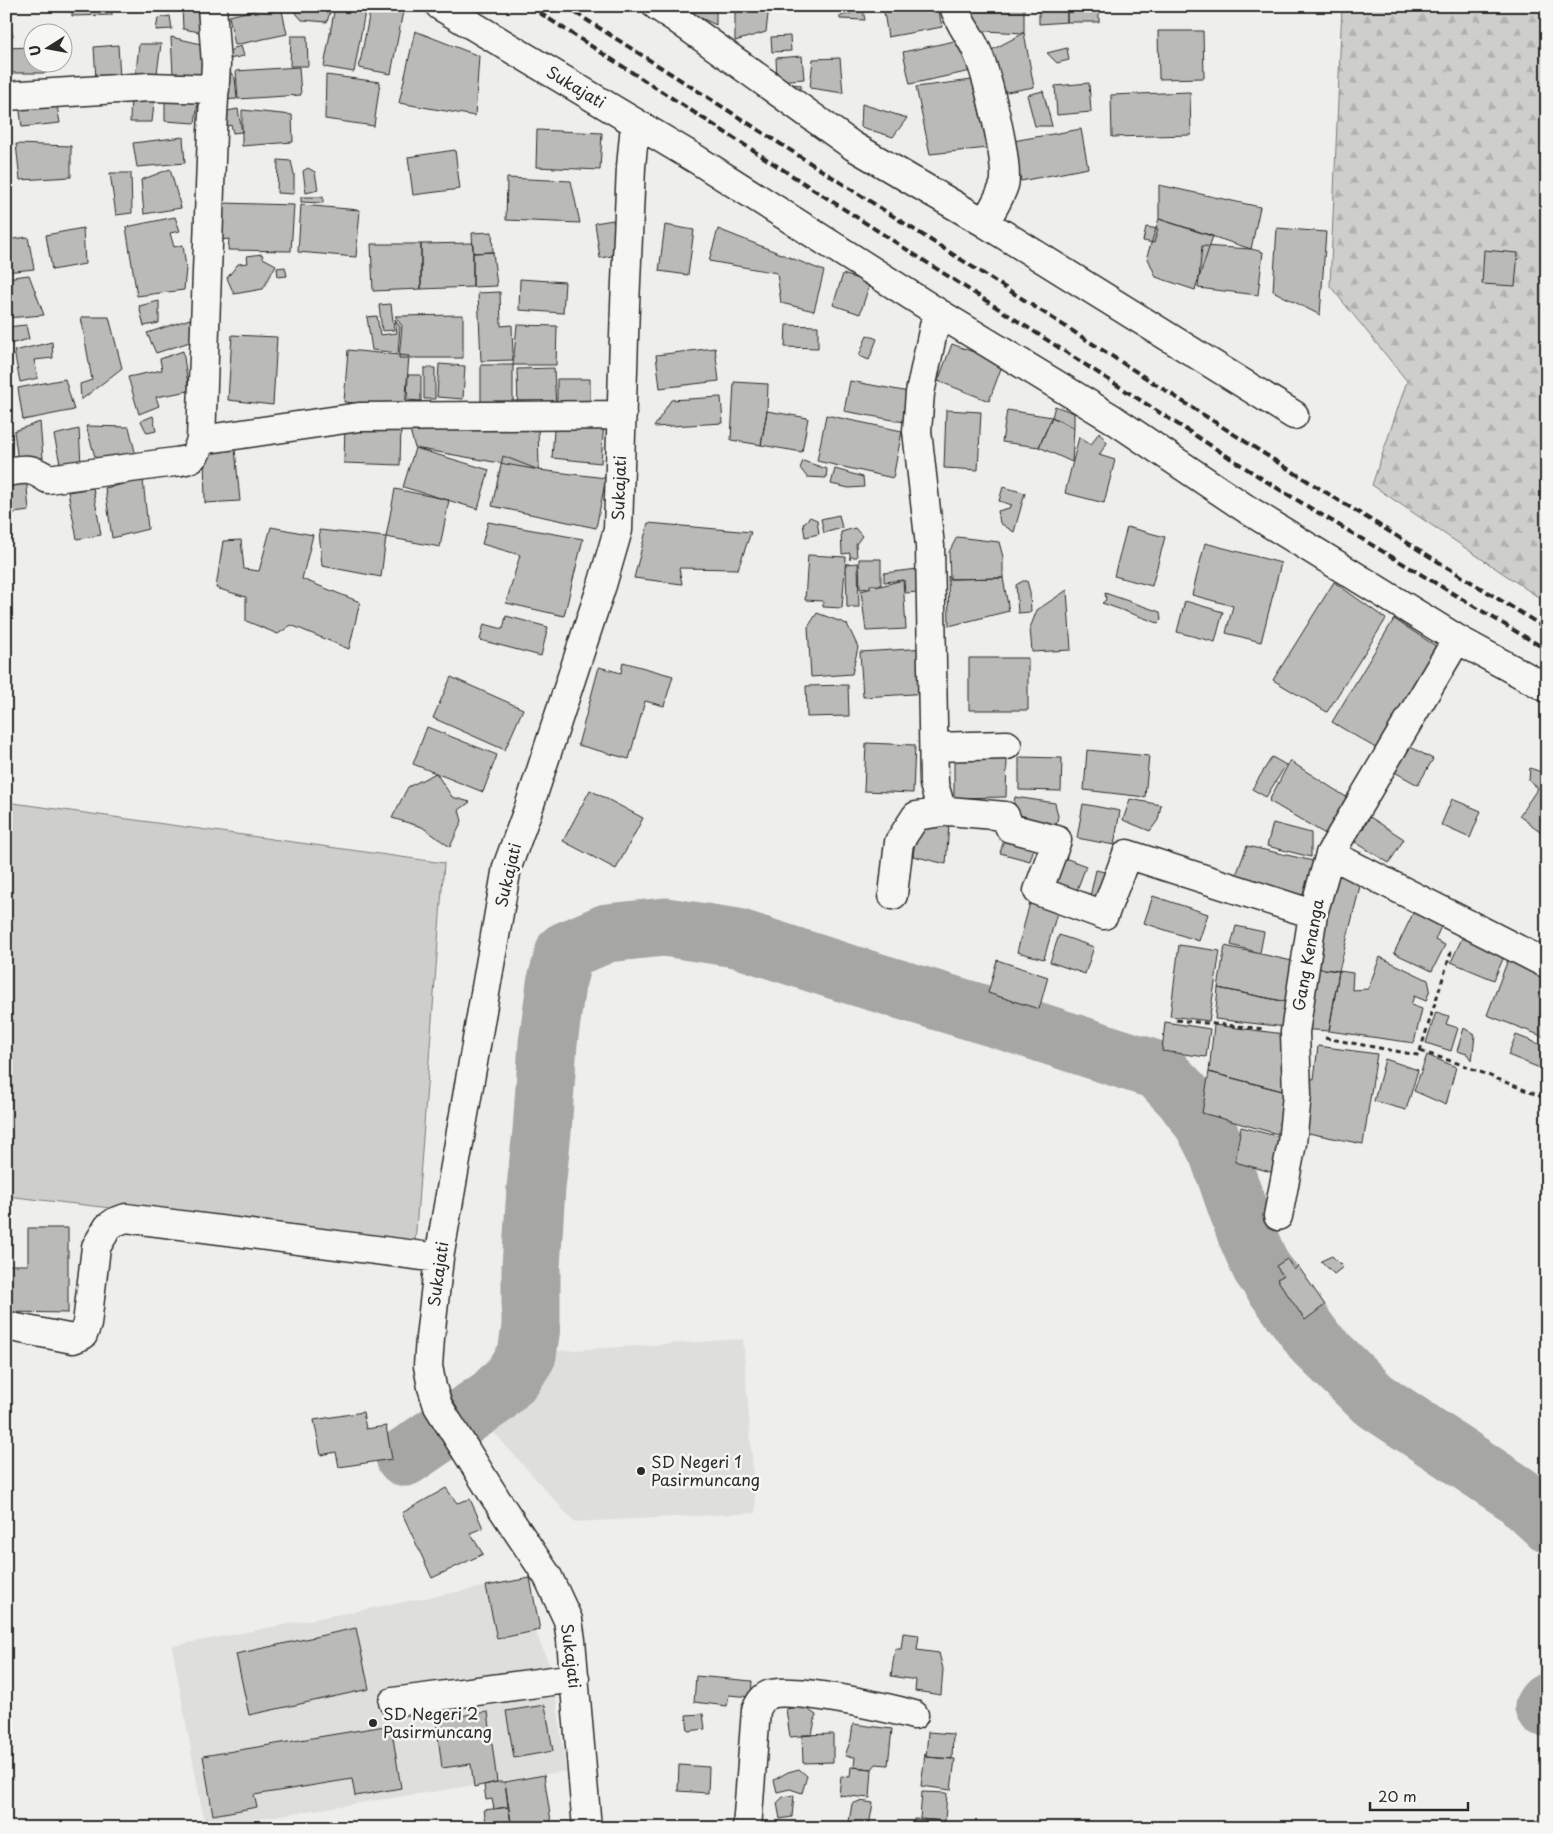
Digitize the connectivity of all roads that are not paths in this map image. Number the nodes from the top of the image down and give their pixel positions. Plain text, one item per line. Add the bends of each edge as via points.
1 (212, 6) edge
2 (440, 6) edge
3 (657, 6) edge
4 (954, 6) edge
5 (215, 89) junction
6 (6, 96) edge
7 (635, 124) junction
8 (985, 223) junction
9 (937, 312) junction
10 (622, 415) junction
11 (1294, 415) dead end
12 (201, 440) junction
13 (6, 472) edge
14 (1457, 640) junction
15 (1547, 688) edge
16 (1007, 745) dead end
17 (934, 747) junction
18 (942, 812) junction
19 (1330, 854) junction
20 (892, 895) dead end
21 (1313, 914) junction
22 (1547, 964) edge
23 (1278, 1216) dead end
24 (439, 1258) junction
25 (6, 1326) edge
26 (575, 1678) junction
27 (394, 1702) dead end
28 (914, 1715) dead end
29 (587, 1828) edge
30 (747, 1828) edge

1 - 5 street
2 - 7 street, Sukajati
3 - 8 street via 853,146
4 - 8 street via 960,24 978,53 1005,169 1004,185
5 - 6 street via 149,87
5 - 12 street
7 - 9 street via 688,154
7 - 10 street, Sukajati
8 - 11 street
9 - 14 street via 1113,418 1248,510
9 - 17 street via 920,393 917,431 930,546
10 - 12 street via 359,417
10 - 24 street, Sukajati via 618,530 507,867
12 - 13 street via 194,457 175,462 48,479 38,471 27,469
14 - 15 street
14 - 19 street, Gang Kenanga
16 - 17 street
17 - 18 street via 934,784
18 - 20 street via 916,816 899,842
18 - 21 street via 1005,816 1010,828 1056,840 1038,891 1104,914 1127,854
19 - 21 street, Gang Kenanga
19 - 22 street
21 - 23 street, Gang Kenanga via 1295,1032 1297,1095 1292,1143
24 - 25 street via 126,1218 108,1227 96,1247 83,1334 73,1339
24 - 26 street, Sukajati via 428,1366 438,1406 548,1577 568,1620
26 - 27 street
26 - 29 street, Sukajati
28 - 30 street via 870,1703 794,1693 768,1695 756,1710

